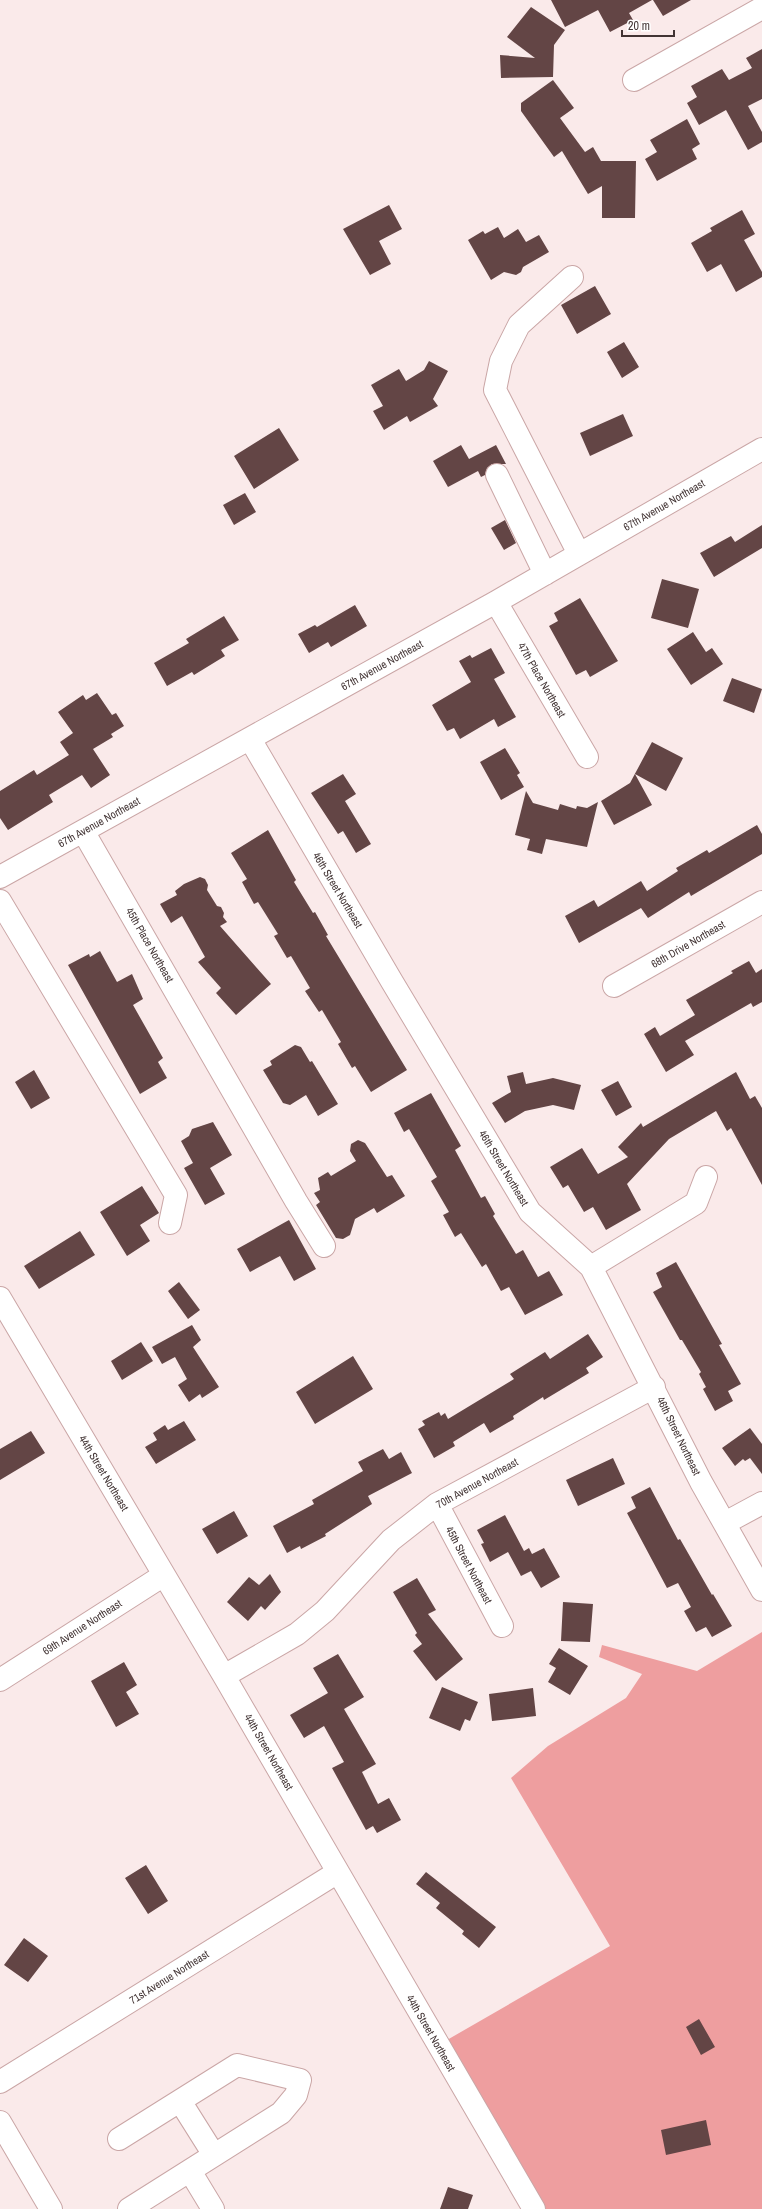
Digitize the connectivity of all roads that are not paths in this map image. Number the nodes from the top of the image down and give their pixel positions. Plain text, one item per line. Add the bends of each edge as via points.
1 (762, 8) edge
2 (634, 80) dead end
3 (572, 277) dead end
4 (762, 449) edge
5 (498, 475) dead end
6 (579, 554) junction
7 (545, 574) junction
8 (496, 602) junction
9 (250, 739) junction
10 (587, 758) dead end
11 (83, 831) junction
12 (0, 877) edge
13 (0, 901) edge
14 (762, 902) edge
15 (614, 986) dead end
16 (706, 1177) dead end
17 (170, 1223) dead end
18 (324, 1246) dead end
19 (591, 1268) junction
20 (0, 1298) edge
21 (654, 1387) junction
22 (762, 1502) edge
23 (437, 1504) junction
24 (725, 1523) junction
25 (164, 1575) junction
26 (762, 1590) edge
27 (502, 1626) dead end
28 (224, 1676) junction
29 (0, 1680) edge
30 (338, 1872) junction
31 (0, 2082) edge
32 (180, 2101) junction
33 (0, 2122) edge
34 (119, 2139) dead end
35 (214, 2155) junction
36 (190, 2171) junction
37 (51, 2209) edge
38 (129, 2209) edge
39 (213, 2209) edge
40 (534, 2209) edge

1 - 2 street
3 - 6 street via 519,325 501,361 495,390
4 - 6 street, 67th Avenue Northeast
5 - 7 street
6 - 7 street, 67th Avenue Northeast
7 - 8 street, 67th Avenue Northeast
8 - 9 street, 67th Avenue Northeast
8 - 10 street, 47th Place Northeast
9 - 11 street, 67th Avenue Northeast
9 - 19 street, 46th Street Northeast via 530,1212
11 - 12 street, 67th Avenue Northeast
11 - 18 street, 45th Place Northeast
13 - 17 street via 176,1195
14 - 15 street, 68th Drive Northeast
16 - 19 street via 696,1203
19 - 21 street, 46th Street Northeast
20 - 25 street, 44th Street Northeast
21 - 23 street, 70th Avenue Northeast
21 - 24 street, 46th Street Northeast via 701,1482
22 - 24 street
23 - 27 street, 45th Street Northeast
23 - 28 street, 70th Avenue Northeast via 391,1540 325,1611 297,1634
24 - 26 street, 46th Street Northeast
25 - 28 street, 44th Street Northeast
25 - 29 street, 69th Avenue Northeast
28 - 30 street, 44th Street Northeast
30 - 31 street, 71st Avenue Northeast
30 - 40 street, 44th Street Northeast
32 - 34 street
32 - 35 street
32 - 35 street via 237,2065 300,2080 296,2095 281,2113
33 - 37 street
35 - 36 street
36 - 38 street
36 - 39 street

